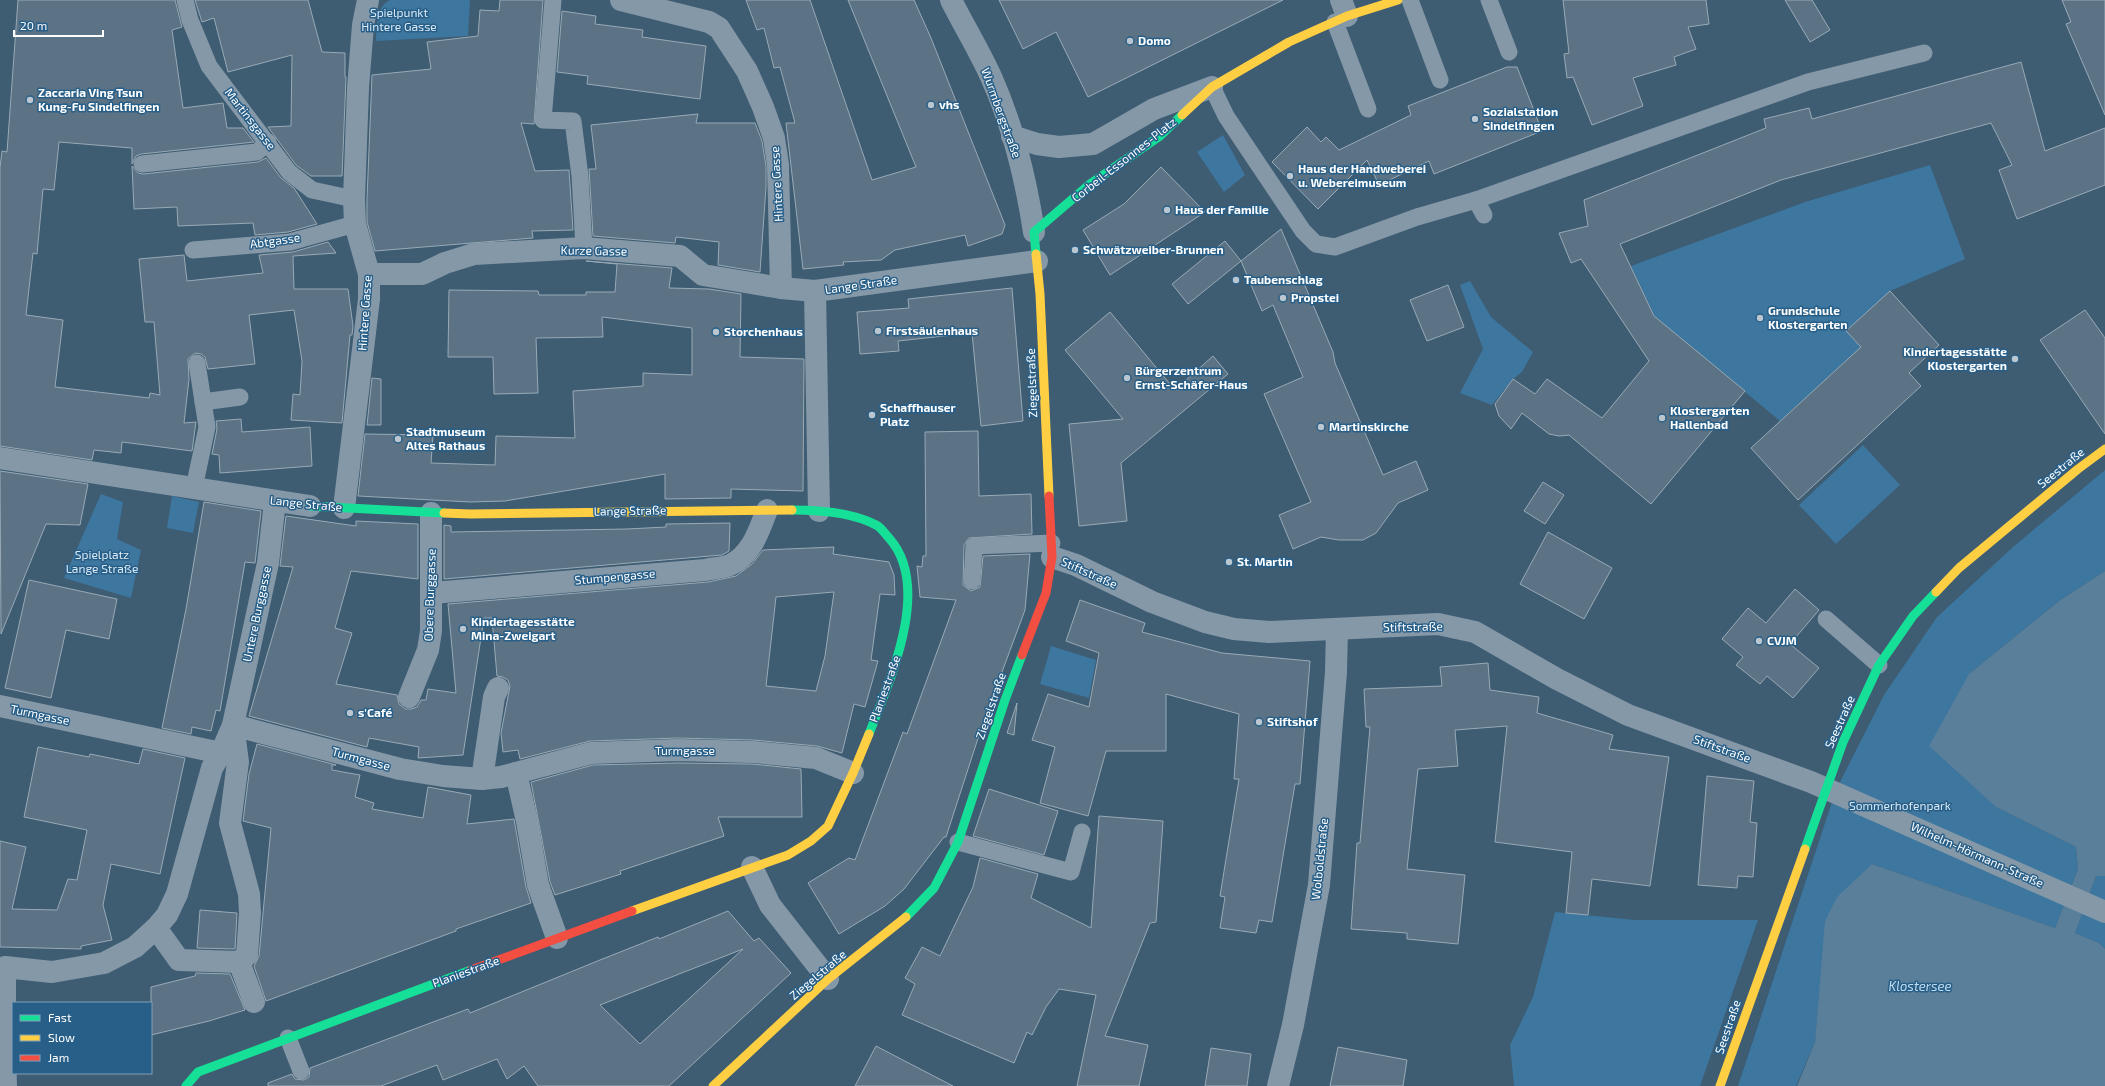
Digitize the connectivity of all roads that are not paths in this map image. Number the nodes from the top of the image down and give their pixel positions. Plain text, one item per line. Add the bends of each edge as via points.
1 (185, 0) edge
2 (368, 0) edge
3 (553, 0) edge
4 (621, 0) edge
5 (951, 0) edge
6 (1398, 0) edge
7 (1410, 0) edge
8 (1489, 0) edge
9 (1341, 13) edge
10 (1509, 52) dead end
11 (1924, 53) dead end
12 (1440, 80) dead end
13 (1212, 87) junction
14 (1368, 109) dead end
15 (1012, 136) junction
16 (268, 142) junction
17 (142, 164) dead end
18 (354, 199) junction
19 (355, 224) junction
20 (1034, 232) junction
21 (584, 248) junction
22 (193, 250) dead end
23 (1037, 261) junction
24 (369, 274) junction
25 (781, 288) junction
26 (815, 291) junction
27 (197, 363) dead end
28 (240, 397) dead end
29 (203, 402) junction
30 (2105, 449) edge
31 (0, 458) edge
32 (194, 488) junction
33 (275, 501) junction
34 (310, 506) joint
35 (344, 508) junction
36 (766, 510) junction
37 (819, 511) junction
38 (432, 513) junction
39 (1052, 550) junction
40 (972, 581) dead end
41 (432, 593) junction
42 (1826, 619) dead end
43 (1337, 630) junction
44 (1879, 665) junction
45 (498, 688) dead end
46 (409, 697) dead end
47 (0, 706) edge
48 (233, 725) junction
49 (221, 753) junction
50 (516, 773) junction
51 (853, 773) junction
52 (482, 778) junction
53 (1827, 789) junction
54 (1082, 832) dead end
55 (958, 842) junction
56 (752, 867) junction
57 (2096, 908) edge
58 (156, 928) junction
59 (557, 938) junction
60 (239, 962) junction
61 (3, 966) edge
62 (828, 979) junction
63 (254, 1002) dead end
64 (288, 1038) junction
65 (301, 1071) dead end
66 (6, 1086) edge
67 (186, 1086) edge
68 (713, 1086) edge
69 (1278, 1086) edge
70 (1720, 1086) edge

1 - 16 lane, Martinsgasse via 190,20 209,66
2 - 18 street, Hintere Gasse via 363,25 358,88
3 - 21 lane via 543,120 573,121 580,176
4 - 25 street, Hintere Gasse via 709,22 719,28 747,71 774,138 778,164
5 - 15 street, Wurmbergstraße via 992,79
6 - 9 street, Corbeil-Essonnes-Platz
7 - 12 lane
8 - 10 lane
9 - 13 street, Corbeil-Essonnes-Platz
9 - 14 lane
11 - 13 lane via 1808,82 1480,207 1417,217 1335,247 1316,244 1303,231 1226,116
13 - 15 street, Corbeil-Essonnes-Platz via 1154,109 1093,144 1059,147 1037,144
13 - 20 street, Corbeil-Essonnes-Platz via 1160,136 1090,184
15 - 20 street, Wurmbergstraße via 1029,198
16 - 17 lane via 257,152
16 - 18 lane, Martinsgasse via 289,172 312,190
18 - 19 street, Hintere Gasse
19 - 22 lane, Abtgasse via 290,242
19 - 24 street, Hintere Gasse
20 - 23 street, Ziegelstraße
21 - 24 street, Kurze Gasse via 474,254 445,262 422,274
21 - 25 street, Kurze Gasse via 680,256 703,275
23 - 26 street, Lange Straße
23 - 39 street, Ziegelstraße
24 - 35 street, Hintere Gasse via 369,299
25 - 26 street, Kurze Gasse
26 - 37 street, Lange Straße
27 - 29 lane
28 - 29 lane
29 - 32 lane via 207,427
30 - 44 street, Seestraße via 1959,568 1913,616
31 - 32 street, Lange Straße
32 - 33 street, Lange Straße
33 - 34 street, Lange Straße
33 - 48 street, Untere Burggasse via 268,563
34 - 35 street, Lange Straße
35 - 38 street, Lange Straße
36 - 37 street, Lange Straße
36 - 38 street, Lange Straße
36 - 41 street, Stumpengasse via 758,534 746,554 730,565 706,570
37 - 51 street, Planiestraße via 849,516 877,526 897,547 906,572 908,605 895,668
38 - 41 street, Obere Burggasse
39 - 40 lane via 974,546
39 - 43 street, Stiftstraße via 1076,565 1152,602 1205,622 1234,629 1269,632
39 - 55 street, Ziegelstraße via 1046,593 1005,700
41 - 46 street, Obere Burggasse via 428,650
42 - 44 lane
43 - 53 street, Stiftstraße via 1438,624 1474,632 1628,715
43 - 69 street, Wolboldstraße via 1336,680 1319,885 1293,1025
44 - 53 street, Seestraße via 1843,742
45 - 52 street via 494,697
47 - 49 street, Turmgasse
48 - 49 street, Untere Burggasse
48 - 52 street, Turmgasse via 400,769 443,776
48 - 60 street, Untere Burggasse via 238,762 230,823 249,894 250,913 247,955
49 - 58 street, Untere Burggasse via 212,768 177,894 167,915
50 - 51 street, Turmgasse via 591,753 678,750 753,752 816,758
50 - 52 street, Turmgasse
50 - 59 street via 538,885
51 - 56 street, Planiestraße via 828,826 811,841 788,855
53 - 57 street, Wilhelm-Hörmann-Straße
53 - 70 street, Seestraße
54 - 55 lane via 1071,872
55 - 62 street, Ziegelstraße via 934,888 900,923
56 - 59 street, Planiestraße
56 - 62 street via 770,905
58 - 60 street via 180,960
58 - 61 street, Untere Burggasse via 135,947 104,963 52,972
59 - 64 street, Planiestraße
60 - 63 street
61 - 66 street, Untere Burggasse
62 - 68 street, Ziegelstraße
64 - 65 lane
64 - 67 street, Planiestraße via 198,1072

